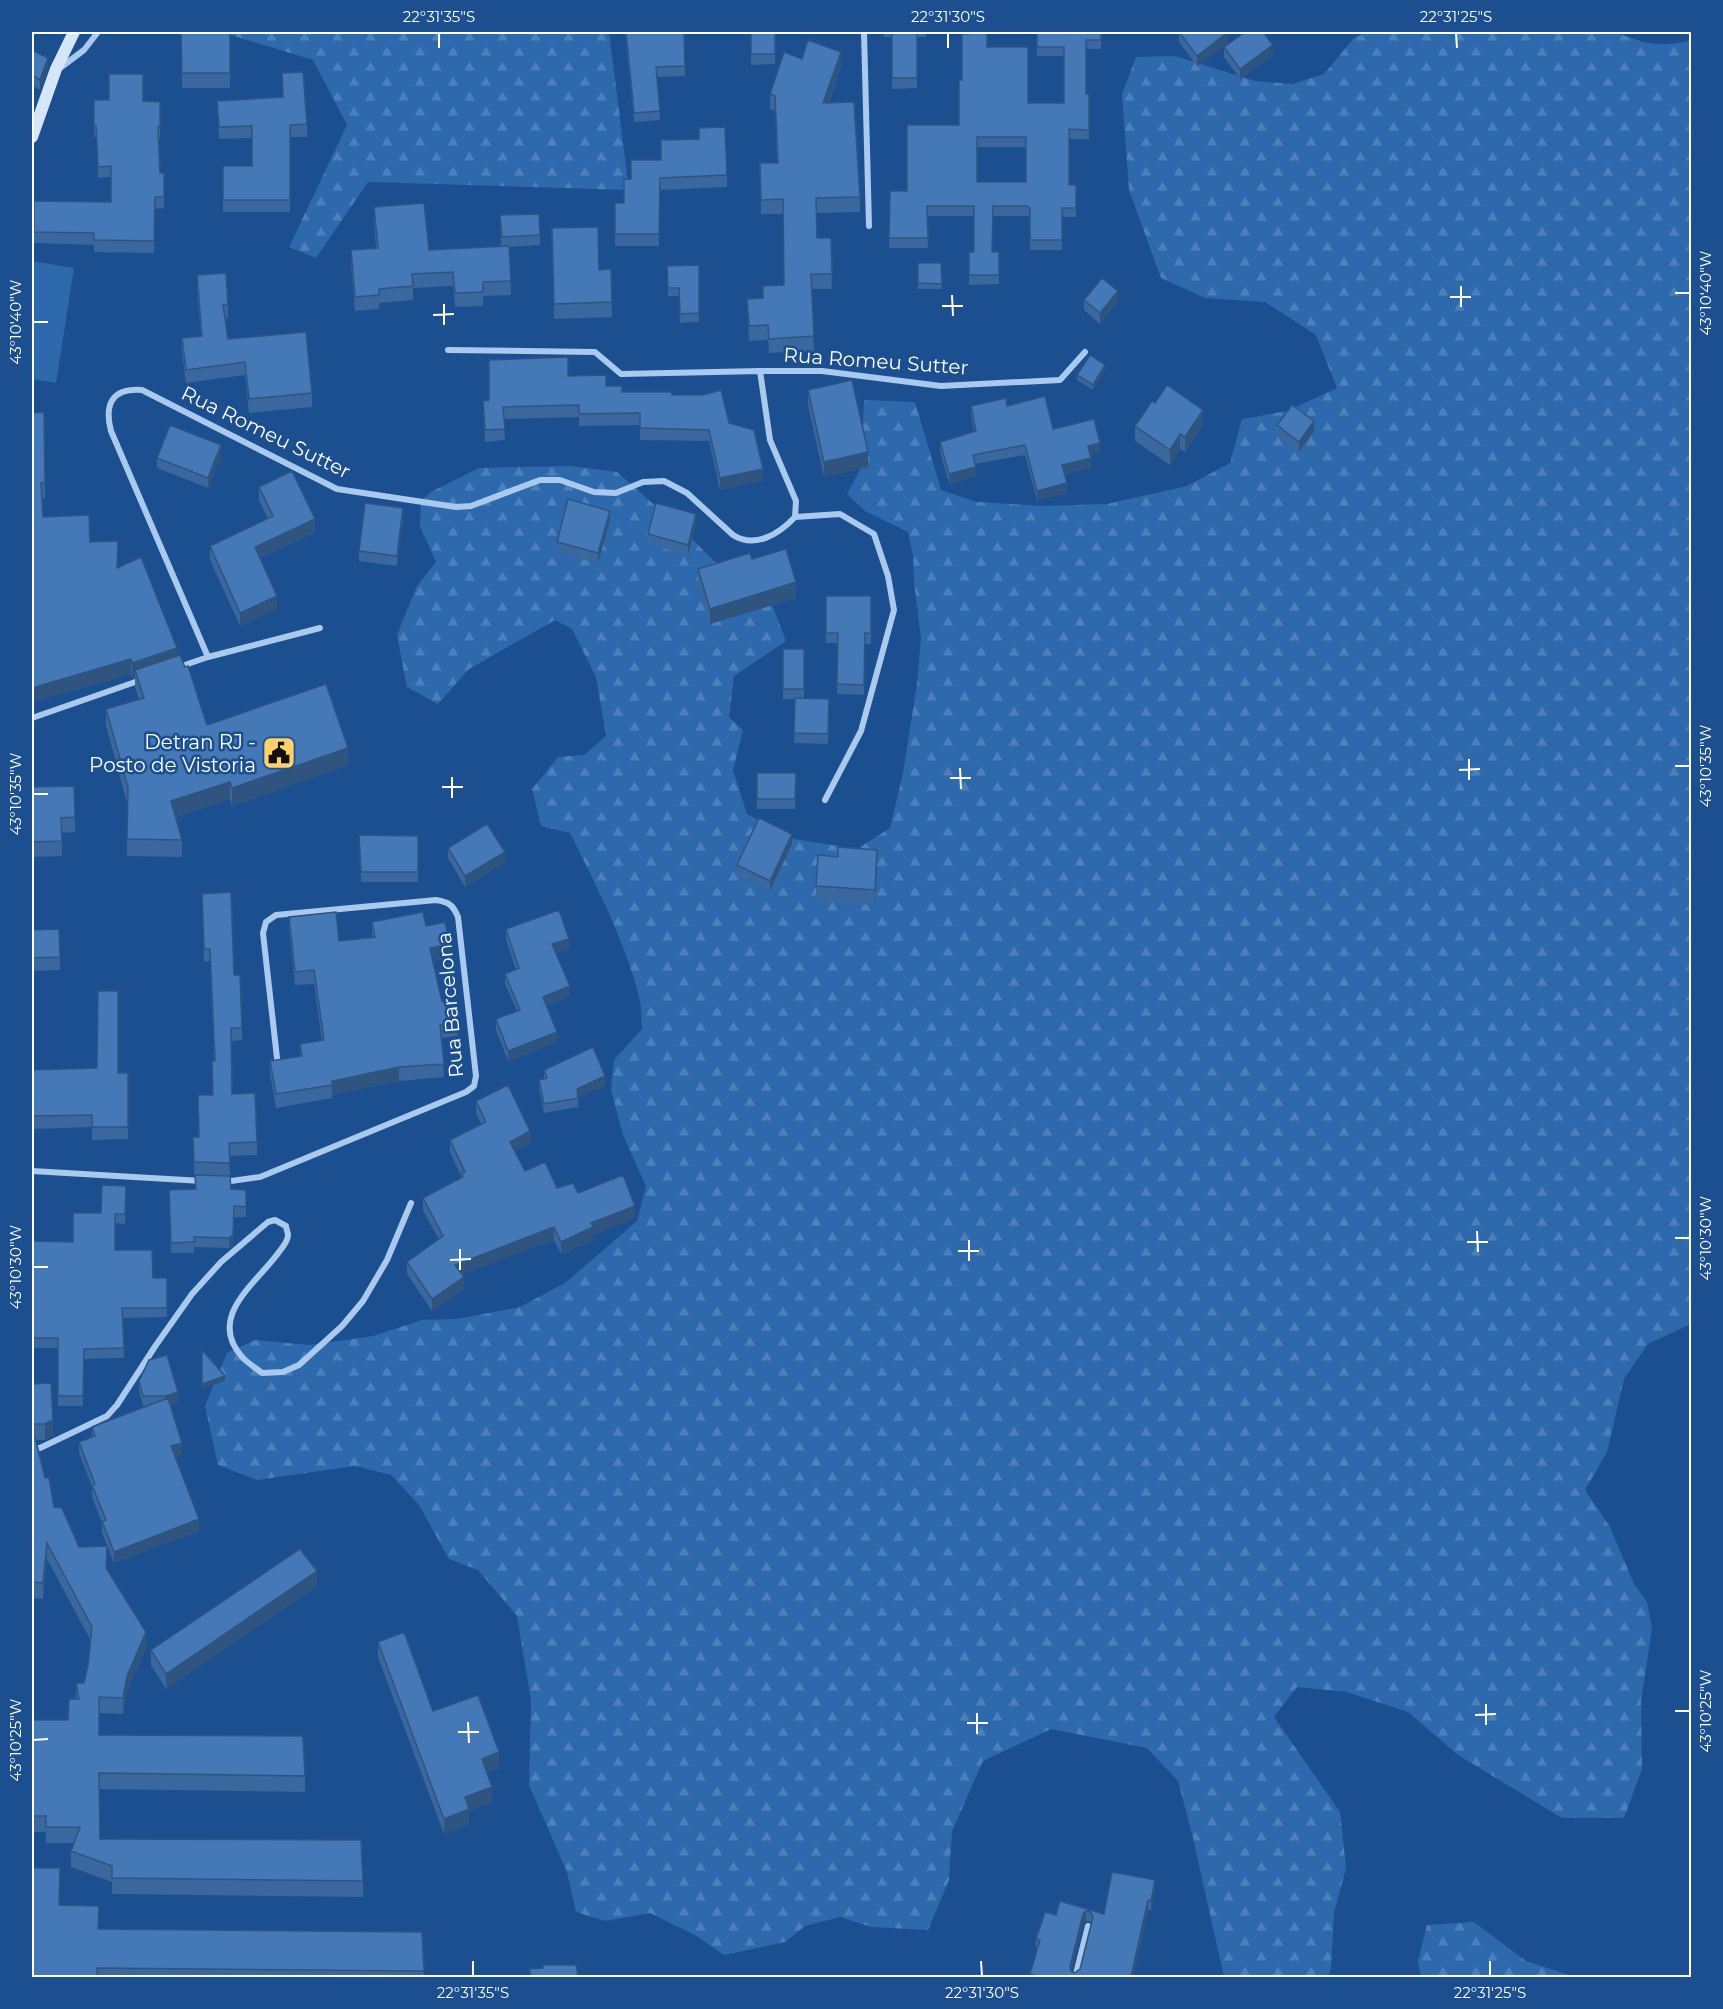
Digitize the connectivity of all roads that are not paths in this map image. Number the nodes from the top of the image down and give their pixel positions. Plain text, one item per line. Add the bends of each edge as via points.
1 (74, 32) edge
2 (98, 32) edge
3 (864, 32) edge
4 (56, 69) junction
5 (32, 137) edge
6 (869, 226) dead end
7 (448, 350) dead end
8 (1085, 352) dead end
9 (760, 371) junction
10 (795, 517) junction
11 (320, 628) dead end
12 (208, 657) junction
13 (164, 672) edge
14 (153, 676) edge
15 (32, 718) edge
16 (825, 800) dead end
17 (278, 1067) edge
18 (32, 1171) edge
19 (411, 1203) dead end
20 (32, 1448) edge
21 (1088, 1926) edge
22 (1076, 1977) edge

1 - 4 main road
2 - 4 street via 84,50
3 - 6 street
4 - 5 main road
7 - 9 street, Rua Romeu Sutter via 595,352 621,374
8 - 9 street, Rua Romeu Sutter via 1060,380 1048,381 941,386 822,371
9 - 10 street, Rua Romeu Sutter via 770,440 796,501
10 - 12 street, Rua Romeu Sutter via 783,529 748,542 733,535 687,493 664,481 643,482 616,493 594,492 560,480 540,480 471,506 456,507 337,489 142,390 128,389 109,404 111,431
10 - 16 street via 840,514 874,534 894,610 861,731
11 - 12 street
12 - 13 street
14 - 15 street
17 - 18 street, Rua Barcelona via 263,933 266,922 276,915 436,900 454,907 476,1076 474,1086 466,1092 260,1177 224,1182
19 - 20 street via 387,1260 363,1301 299,1365 284,1372 262,1373 243,1358 229,1326 241,1296 284,1246 286,1226 275,1220 221,1262 192,1294 107,1416 40,1448
21 - 22 street

